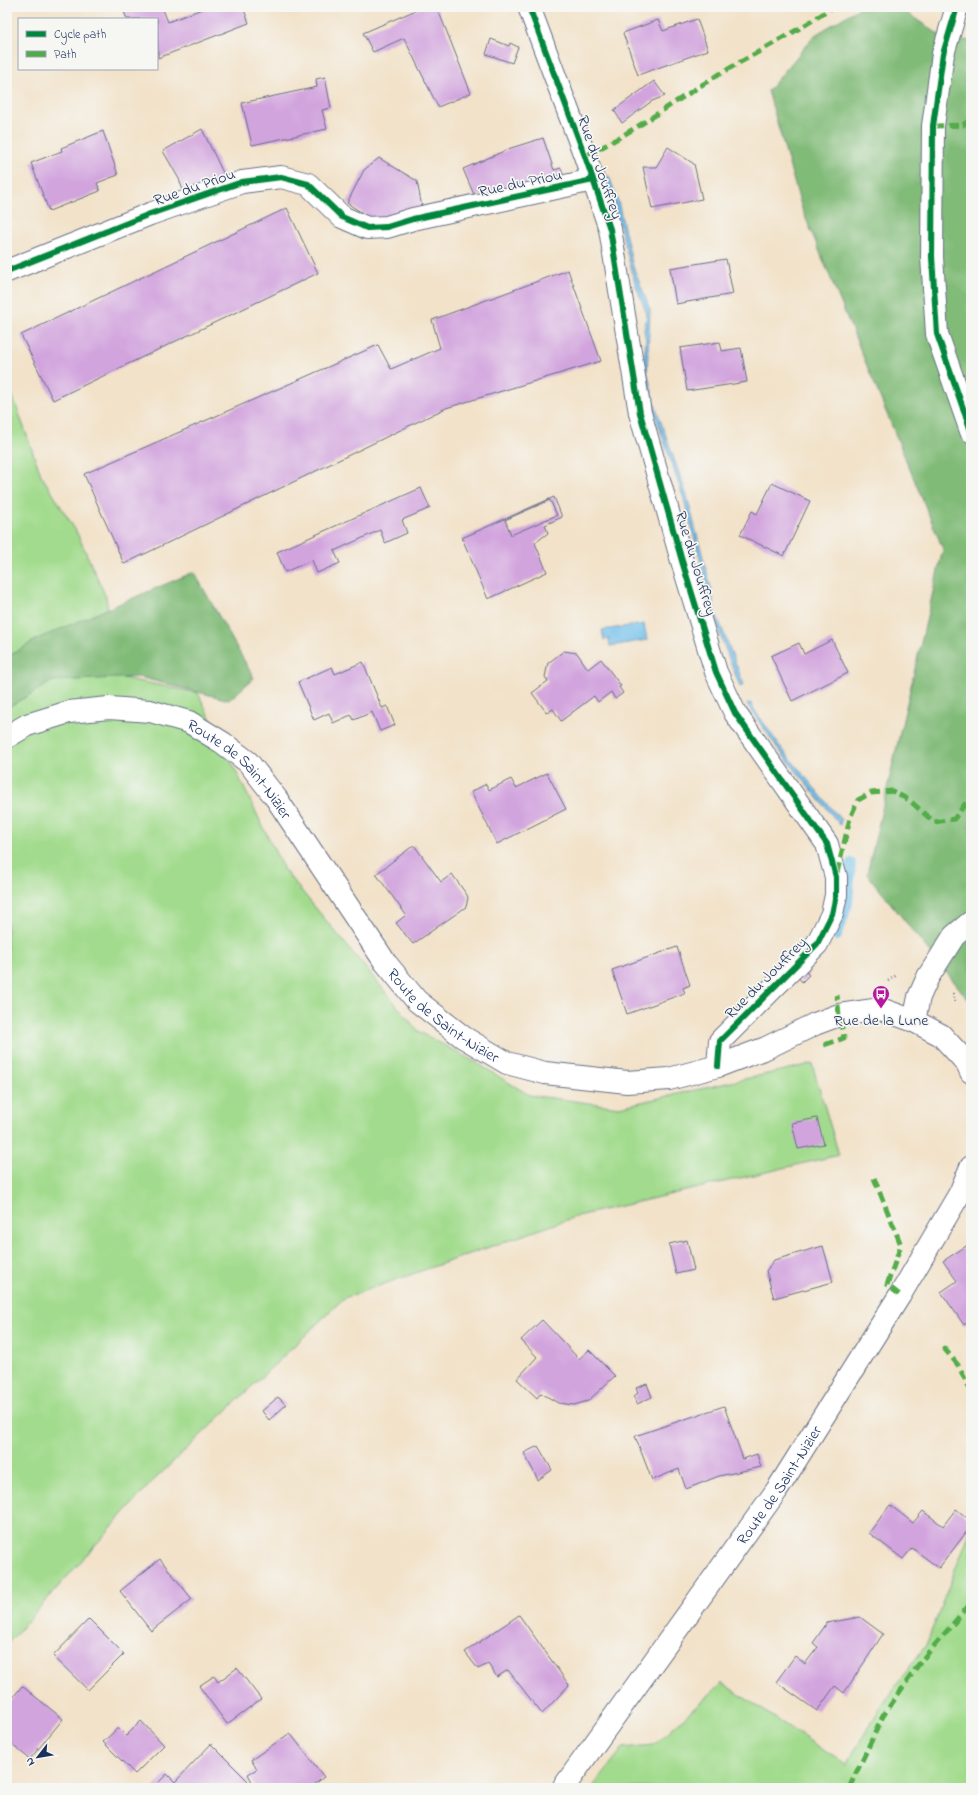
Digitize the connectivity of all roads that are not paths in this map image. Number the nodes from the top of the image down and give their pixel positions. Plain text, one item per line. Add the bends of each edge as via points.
1 (529, 7) edge
2 (957, 7) edge
3 (593, 180) junction
4 (7, 271) edge
5 (971, 431) edge
6 (7, 737) edge
7 (971, 922) edge
8 (914, 1021) junction
9 (718, 1066) junction
10 (971, 1072) edge
11 (971, 1167) edge
12 (563, 1788) edge

1 - 3 street, Rue du Jouffrey
2 - 5 street via 944,54 933,126 932,257 936,334
3 - 4 street, Rue du Priou via 387,226 367,228 342,217 308,184 281,176 242,182 150,214
3 - 9 street, Rue du Jouffrey via 610,229 640,413 716,672 735,713 827,844 836,877 836,896 832,914 816,944 720,1041
6 - 9 street, Route de Saint-Nizier via 27,726 70,712 109,708 150,711 189,722 224,743 248,762 276,798 385,962 417,1001 463,1037 507,1064 545,1074 627,1082 669,1079
7 - 8 street via 954,936 928,977 919,997
8 - 9 street, Route de Saint-Nizier via 881,1009 839,1015 766,1048
8 - 10 street, Route de Saint-Nizier via 941,1036 967,1063
11 - 12 street, Route de Saint-Nizier via 960,1193 900,1295 777,1490

